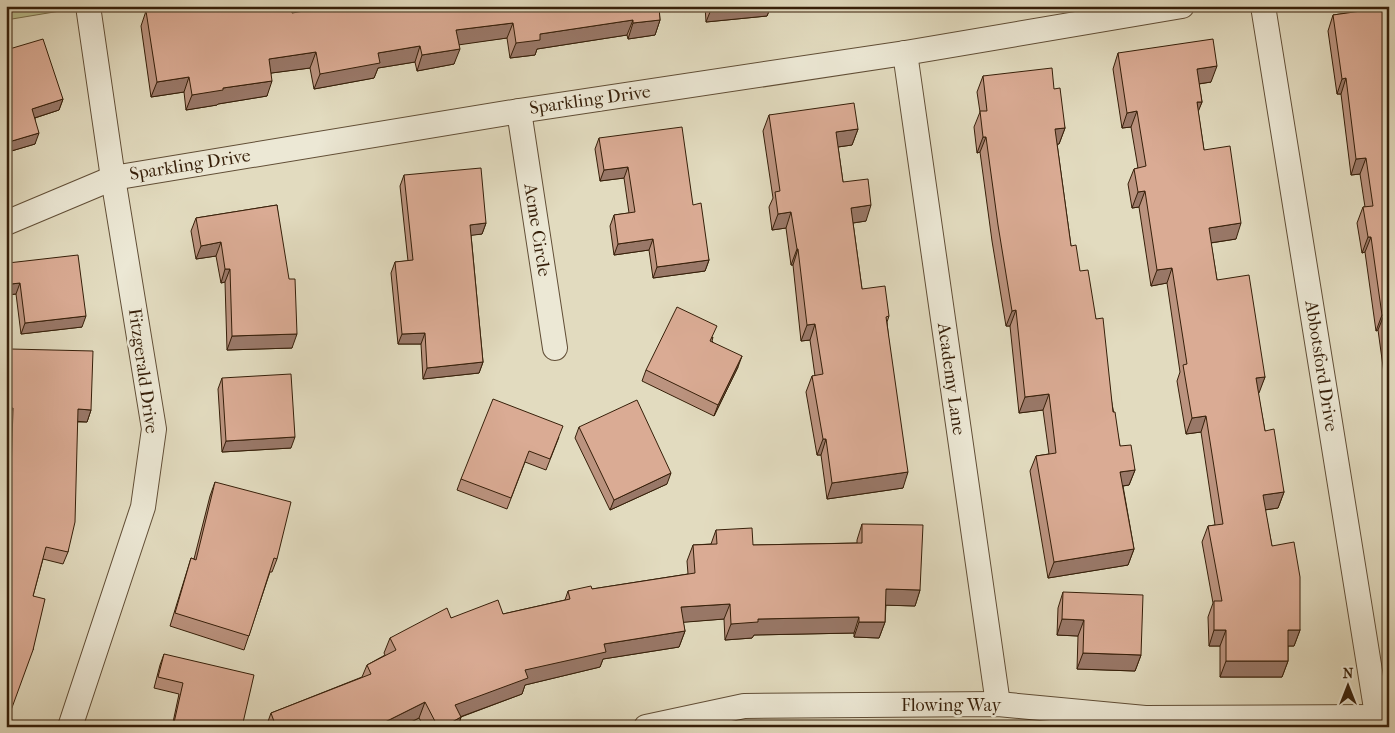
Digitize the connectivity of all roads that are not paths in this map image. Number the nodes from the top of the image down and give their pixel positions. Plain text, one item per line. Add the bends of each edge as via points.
1 (88, 6) edge
2 (1182, 6) edge
3 (1263, 6) edge
4 (905, 53) junction
5 (519, 111) junction
6 (113, 178) junction
7 (6, 223) edge
8 (555, 348) dead end
9 (998, 704) junction
10 (1378, 722) edge
11 (70, 727) edge
12 (646, 727) edge

1 - 6 street, Fitzgerald Drive
2 - 4 street, Sparkling Drive
3 - 10 street, Abbotsford Drive
4 - 5 street, Sparkling Drive
4 - 9 street, Academy Lane
5 - 6 street, Sparkling Drive
5 - 8 street, Acme Circle
6 - 7 street, Sparkling Drive
6 - 11 street, Fitzgerald Drive via 154,429 143,507
9 - 10 street, Flowing Way via 1145,718
9 - 12 street, Flowing Way via 744,706

